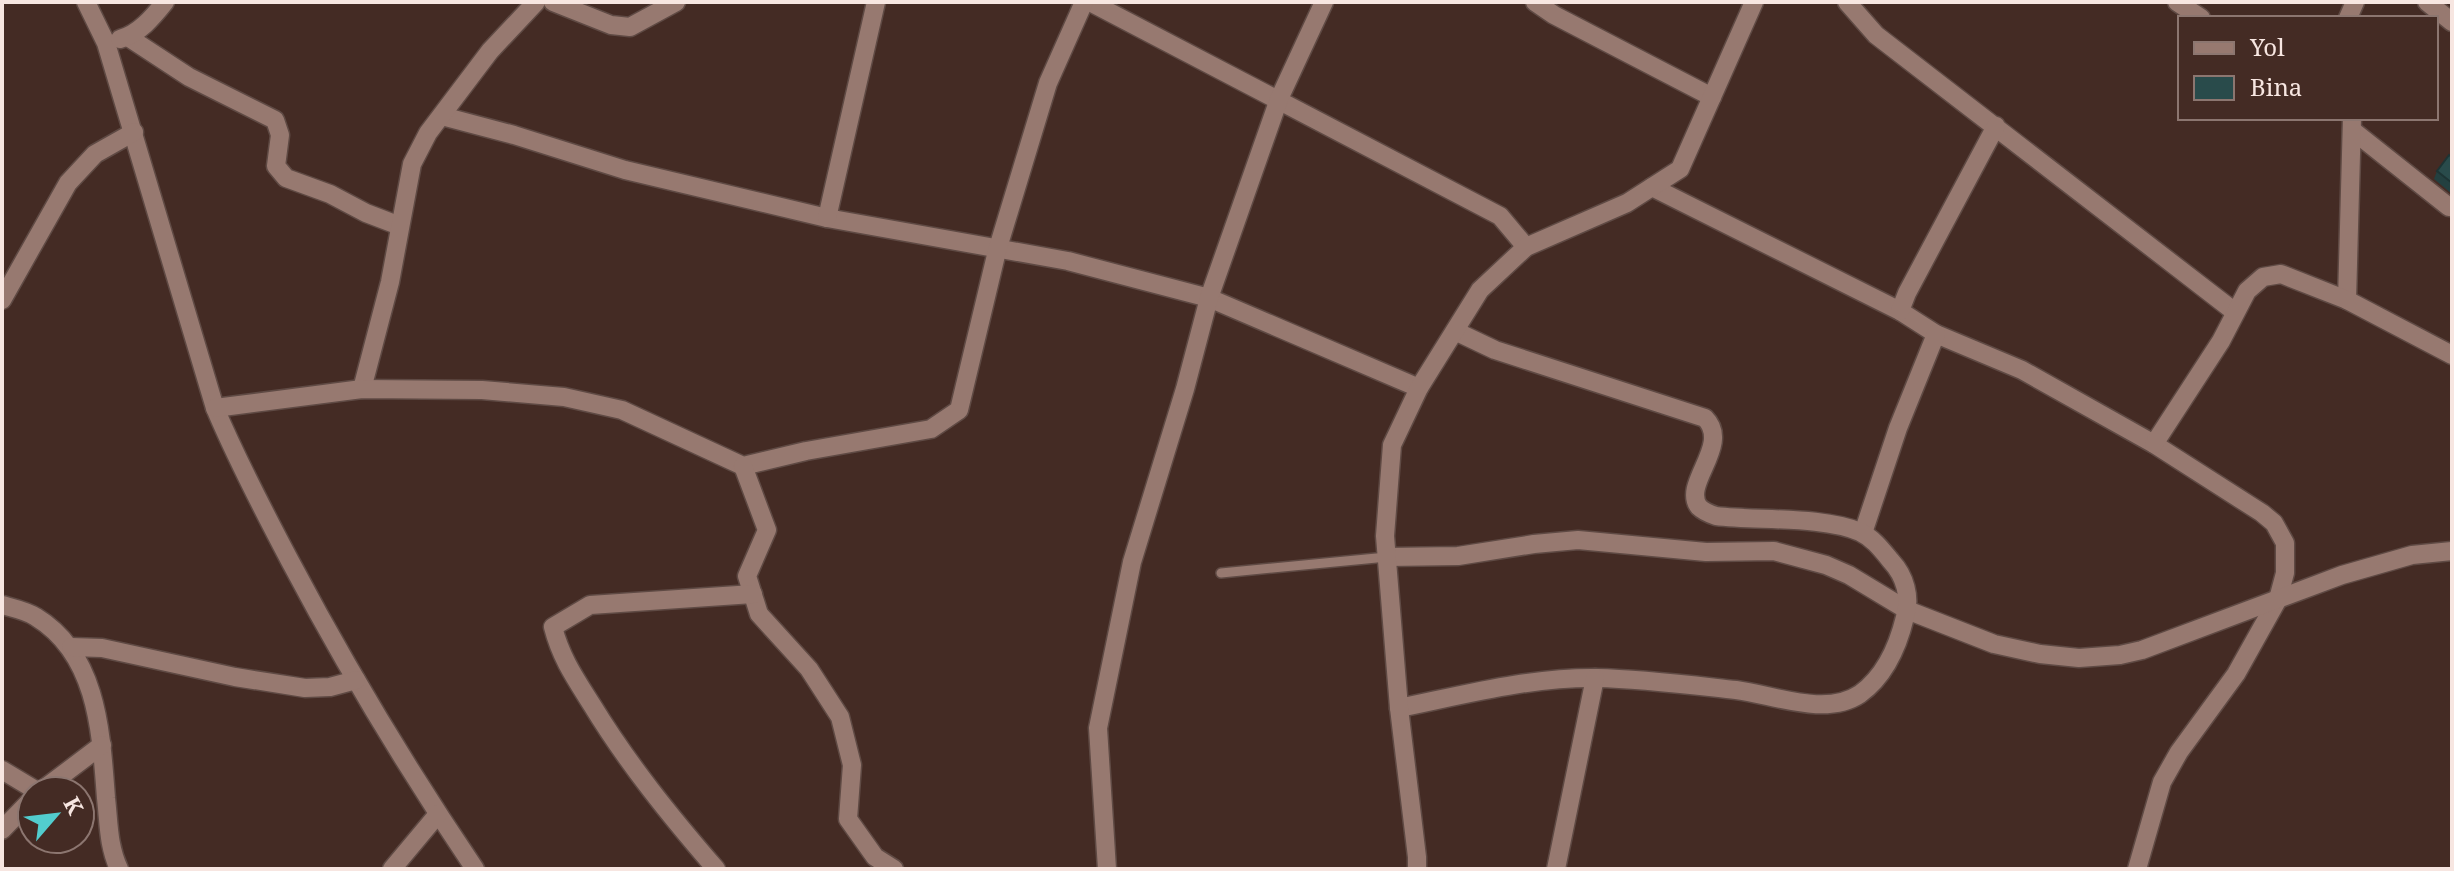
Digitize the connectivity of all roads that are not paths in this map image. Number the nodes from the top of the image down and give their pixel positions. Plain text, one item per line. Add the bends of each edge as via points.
1 (86, 2) edge
2 (165, 2) edge
3 (536, 2) edge
4 (553, 2) edge
5 (676, 2) edge
6 (876, 2) edge
7 (1087, 2) edge
8 (1324, 2) edge
9 (1535, 2) edge
10 (1754, 2) edge
11 (1847, 2) edge
12 (2177, 2) edge
13 (2427, 2) edge
14 (2198, 16) edge
15 (2452, 22) edge
16 (128, 37) junction
17 (106, 43) junction
18 (1712, 97) junction
19 (1279, 99) junction
20 (442, 116) junction
21 (2352, 124) edge
22 (1996, 126) junction
23 (134, 132) junction
24 (1652, 187) junction
25 (2449, 207) dead end
26 (827, 218) junction
27 (400, 226) junction
28 (1526, 247) junction
29 (997, 251) junction
30 (1209, 298) junction
31 (2, 300) edge
32 (2347, 300) junction
33 (1900, 311) junction
34 (2235, 312) junction
35 (1455, 331) junction
36 (1936, 334) junction
37 (2452, 355) edge
38 (1419, 388) junction
39 (362, 389) junction
40 (215, 408) junction
41 (2154, 444) junction
42 (743, 466) junction
43 (1863, 533) junction
44 (2452, 551) edge
45 (1387, 557) junction
46 (1221, 573) dead end
47 (753, 594) junction
48 (2278, 599) junction
49 (2, 605) edge
50 (1907, 610) junction
51 (71, 647) junction
52 (1595, 678) junction
53 (356, 680) junction
54 (1399, 708) junction
55 (102, 745) junction
56 (61, 775) edge
57 (438, 814) junction
58 (16, 816) edge
59 (2, 830) edge
60 (119, 869) edge
61 (392, 869) edge
62 (475, 869) edge
63 (716, 869) edge
64 (894, 869) edge
65 (1107, 869) edge
66 (1417, 869) edge
67 (1556, 869) edge
68 (2137, 869) edge

1 - 17 street
2 - 16 street
3 - 20 street via 490,51
4 - 5 street via 630,27
6 - 26 street
7 - 19 street
7 - 29 street via 1048,83
8 - 19 street
9 - 18 street
10 - 18 street
11 - 22 street via 1876,35
12 - 14 street
13 - 15 street
16 - 17 street
16 - 27 street via 189,77 275,120 280,135 276,166 286,178
17 - 23 street
18 - 24 street via 1680,169
19 - 28 street via 1500,216
19 - 30 street
20 - 26 street via 625,170
20 - 27 street via 412,164
21 - 25 street
21 - 32 street
22 - 33 street
22 - 34 street
23 - 31 street via 95,154 68,183
23 - 40 street
24 - 28 street
24 - 33 street
26 - 29 street
27 - 39 street
28 - 35 street via 1480,290
29 - 30 street via 1068,261
29 - 42 street via 959,410 931,429
30 - 38 street
30 - 65 street via 1132,562 1098,728
32 - 34 street via 2281,274 2263,277
32 - 37 street
33 - 36 street
34 - 41 street
35 - 38 street
35 - 43 street via 1495,350 1705,418 1715,437 1697,488 1701,509 1716,516 1825,524
36 - 41 street via 2022,370
36 - 43 street
38 - 45 street via 1392,445
39 - 40 street
39 - 42 street via 564,397 622,410
40 - 53 street via 237,462
41 - 48 street via 2274,523 2287,554
42 - 47 street via 767,530 747,576
43 - 50 street via 1899,569
44 - 48 street via 2379,563
45 - 46 lane
45 - 50 street via 1458,556 1578,540 1706,552 1774,551 1849,575
45 - 54 street
47 - 63 street via 590,605 553,627 561,655 615,743
47 - 64 street via 759,614 809,669 840,717 852,765 848,819 875,857
48 - 50 street via 2142,650 2079,658 1994,644
48 - 68 street via 2236,674 2162,782
49 - 51 street via 34,615
50 - 52 street via 1891,656 1872,683 1831,705 1721,688
51 - 53 street via 114,650 305,688
51 - 55 street via 94,695
52 - 54 street via 1516,684
52 - 67 street
53 - 57 street
54 - 66 street
55 - 56 street
55 - 60 street via 110,849
57 - 61 street
57 - 62 street
58 - 59 street

